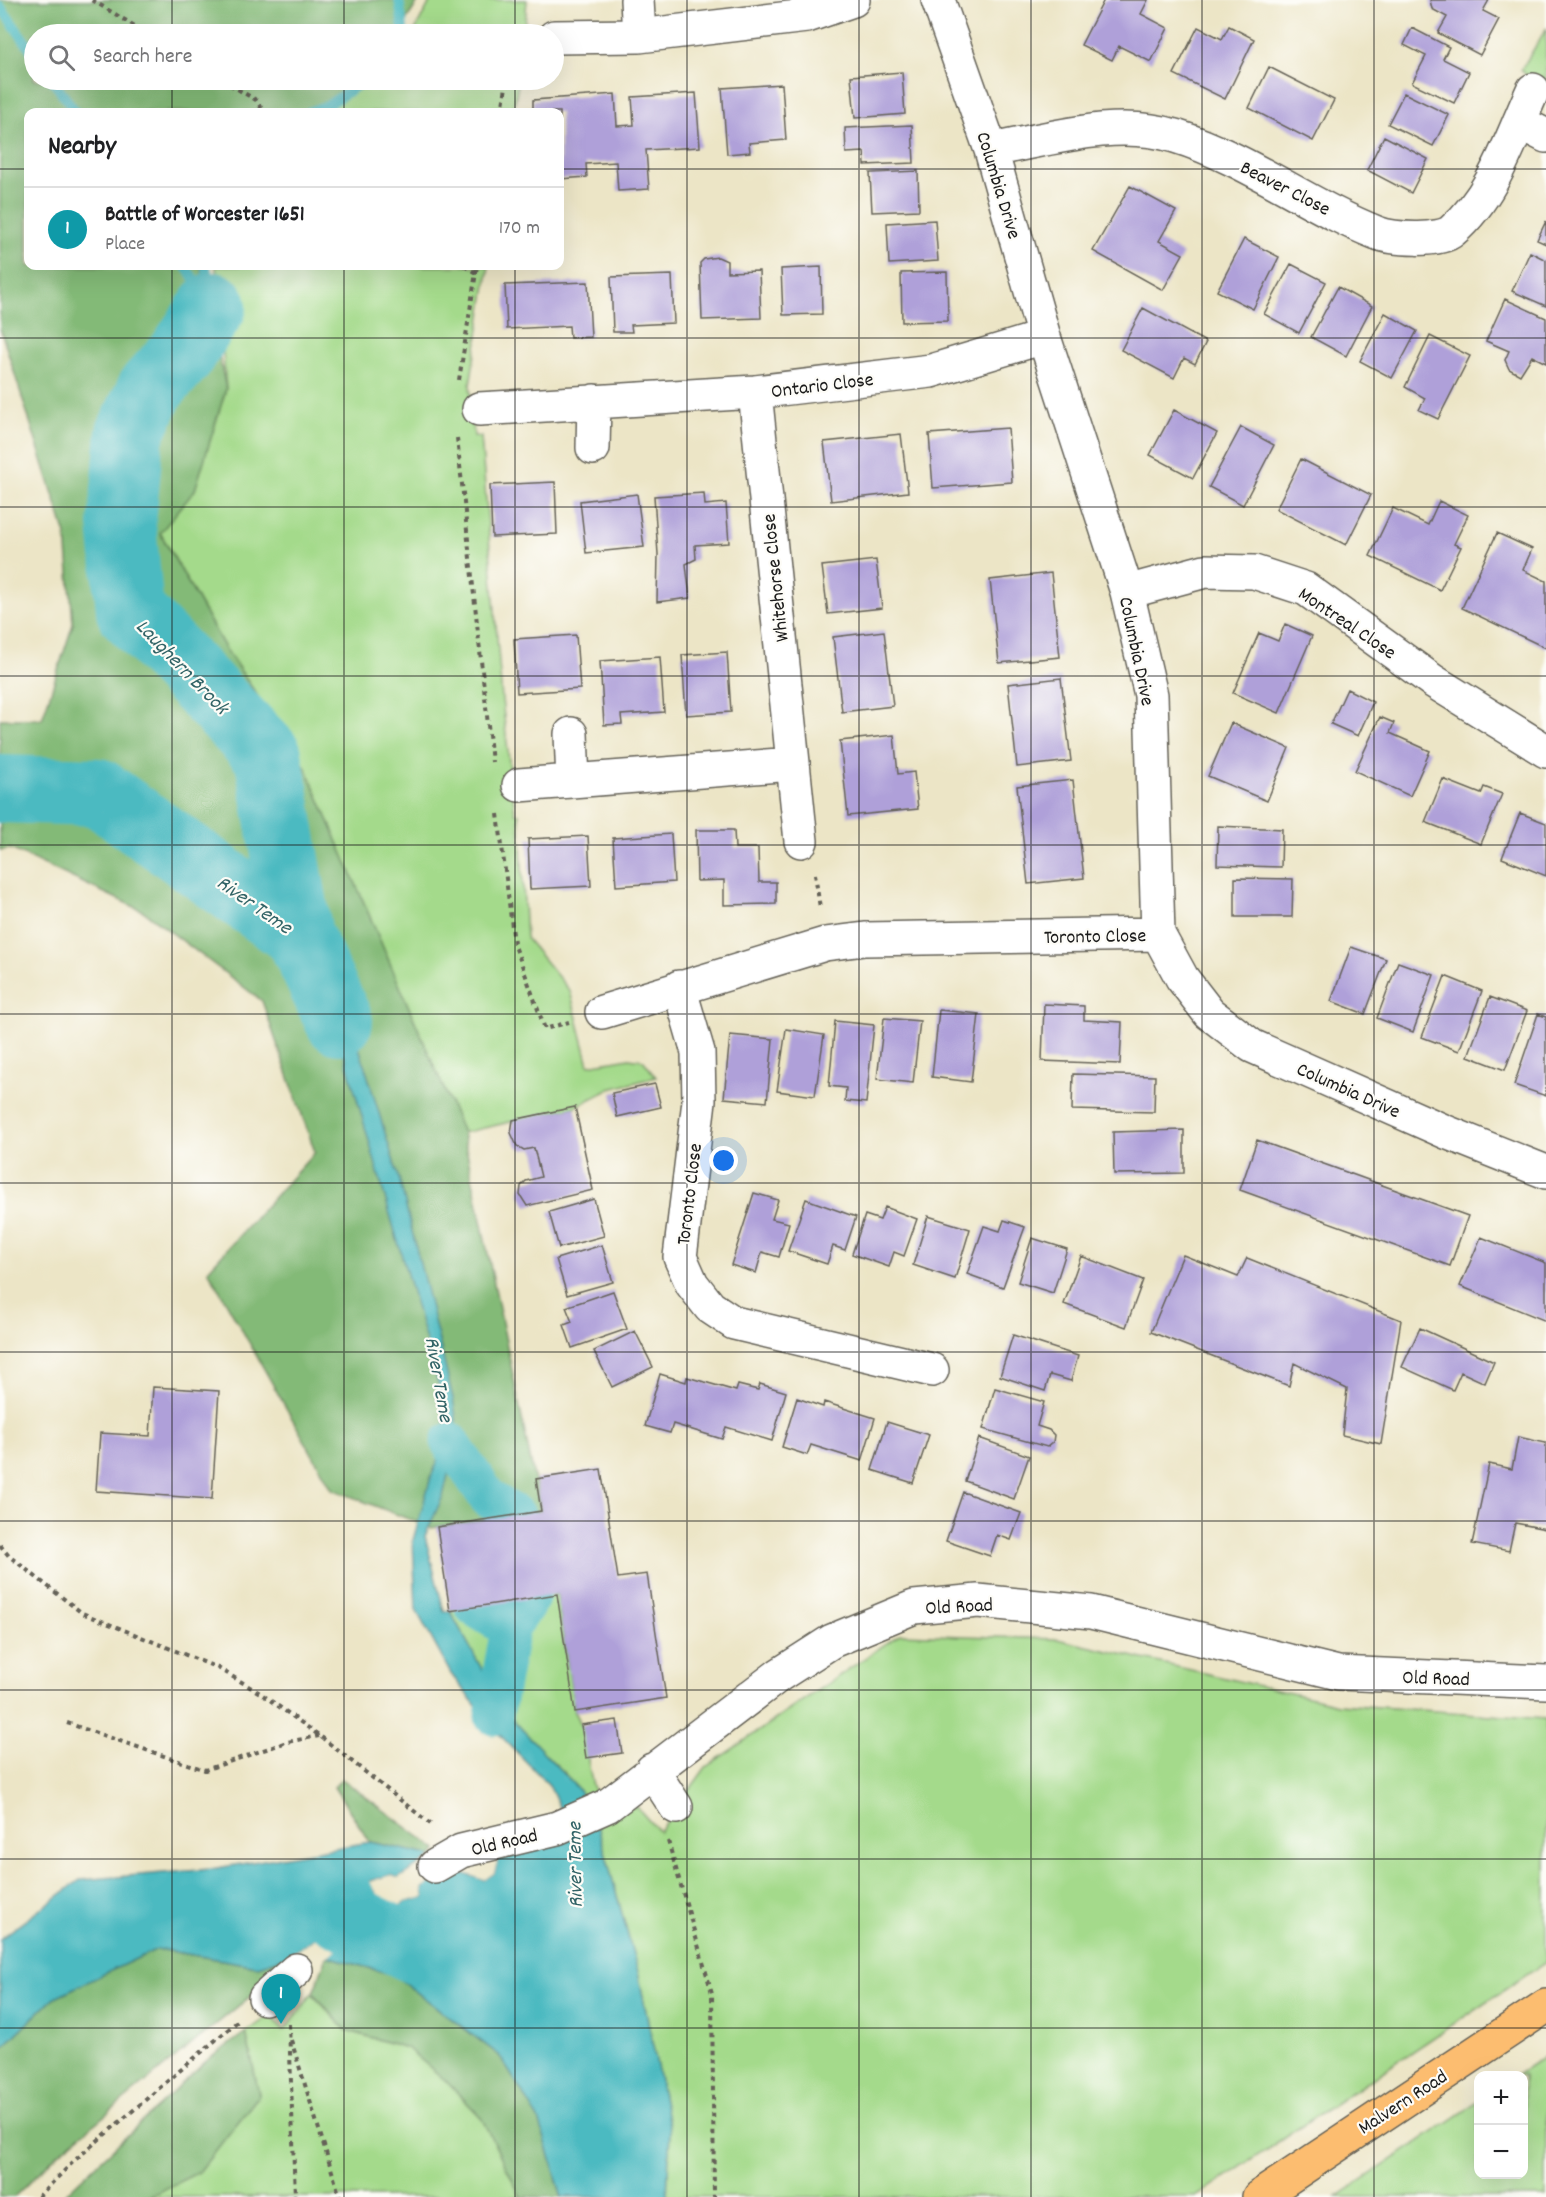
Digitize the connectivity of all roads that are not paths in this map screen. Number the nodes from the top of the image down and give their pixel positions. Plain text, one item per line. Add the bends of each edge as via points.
1 (637, 0) edge
2 (854, 0) edge
3 (938, 0) edge
4 (639, 36) junction
5 (564, 37) edge
6 (1533, 90) dead end
7 (1532, 129) edge
8 (991, 150) junction
9 (1044, 337) junction
10 (755, 392) junction
11 (468, 398) road end
12 (594, 401) junction
13 (593, 448) dead end
14 (1127, 592) junction
15 (571, 734) dead end
16 (1546, 752) edge
17 (793, 764) junction
18 (573, 781) junction
19 (519, 785) dead end
20 (801, 841) road end
21 (1158, 934) junction
22 (679, 987) junction
23 (602, 1012) road end
24 (1546, 1172) edge
25 (932, 1370) dead end
26 (1546, 1682) edge
27 (652, 1770) junction
28 (676, 1807) dead end
29 (448, 1858) road end
30 (296, 1970) dead end
31 (266, 1998) road end
32 (1546, 2006) edge
33 (1259, 2197) edge

1 - 4 street
2 - 4 street via 807,16
3 - 8 street, Columbia Drive
4 - 5 street
6 - 7 street, Beaver Close
7 - 8 street, Beaver Close via 1486,194 1450,233 1416,239 1378,234 1175,136 1135,128 1091,131
8 - 9 street, Columbia Drive
9 - 10 street, Ontario Close via 931,371
9 - 14 street, Columbia Drive
10 - 12 street, Ontario Close
10 - 17 street, Whitehorse Close
11 - 12 street, Ontario Close
12 - 13 street
14 - 16 street, Montreal Close via 1205,571 1254,573 1306,590 1433,681
14 - 21 street, Columbia Drive via 1151,695
15 - 18 street
17 - 18 street
17 - 20 street, Whitehorse Close
18 - 19 street
21 - 22 street, Toronto Close via 865,939 825,944
21 - 24 street, Columbia Drive via 1182,978 1209,1013 1252,1046
22 - 23 street, Toronto Close
22 - 25 street, Toronto Close via 698,1052 699,1101 680,1257 692,1284 710,1307 734,1323
26 - 27 street, Old Road via 1338,1673 1091,1612 978,1600 914,1607 832,1641 779,1675
27 - 28 street
27 - 29 street, Old Road via 607,1806 557,1828
30 - 31 street
32 - 33 main road, Malvern Road

